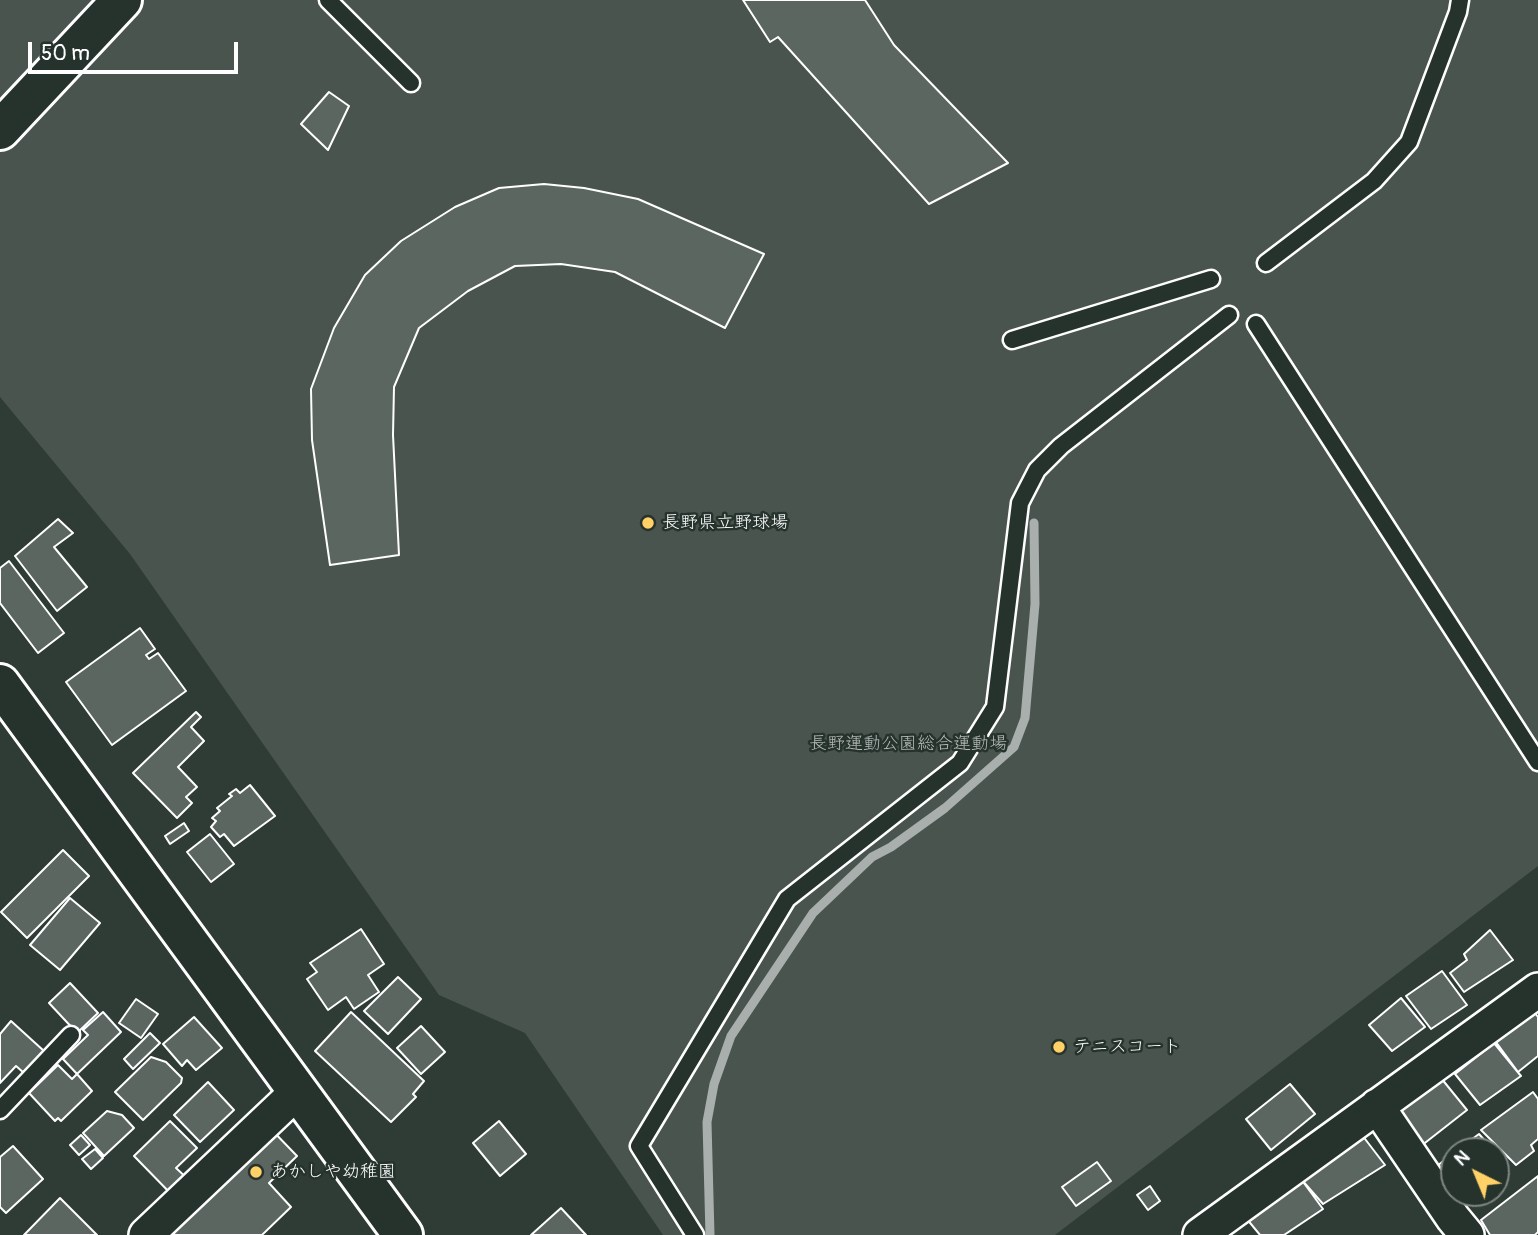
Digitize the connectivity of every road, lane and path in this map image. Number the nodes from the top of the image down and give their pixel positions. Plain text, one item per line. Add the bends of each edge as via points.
1 (122, 0) edge
2 (328, 0) edge
3 (1460, 0) edge
4 (411, 83) dead end
5 (0, 130) edge
6 (1266, 263) dead end
7 (1211, 279) dead end
8 (1229, 315) dead end
9 (1256, 324) dead end
10 (1012, 340) dead end
11 (0, 684) edge
12 (1538, 761) edge
13 (1538, 990) edge
14 (71, 1035) dead end
15 (298, 1091) junction
16 (1377, 1107) junction
17 (0, 1110) edge
18 (1449, 1229) edge
19 (146, 1235) edge
20 (403, 1235) edge
21 (695, 1235) edge
22 (1200, 1235) edge

1 - 5 street
2 - 4 lane
3 - 6 lane via 1409,142 1374,181
7 - 10 lane
8 - 21 lane via 1061,446 1037,470 1020,503 995,707 960,762 787,899 639,1146
9 - 12 lane
11 - 15 street
13 - 16 street
14 - 17 lane
15 - 19 street
15 - 20 street
16 - 18 street
16 - 22 street

